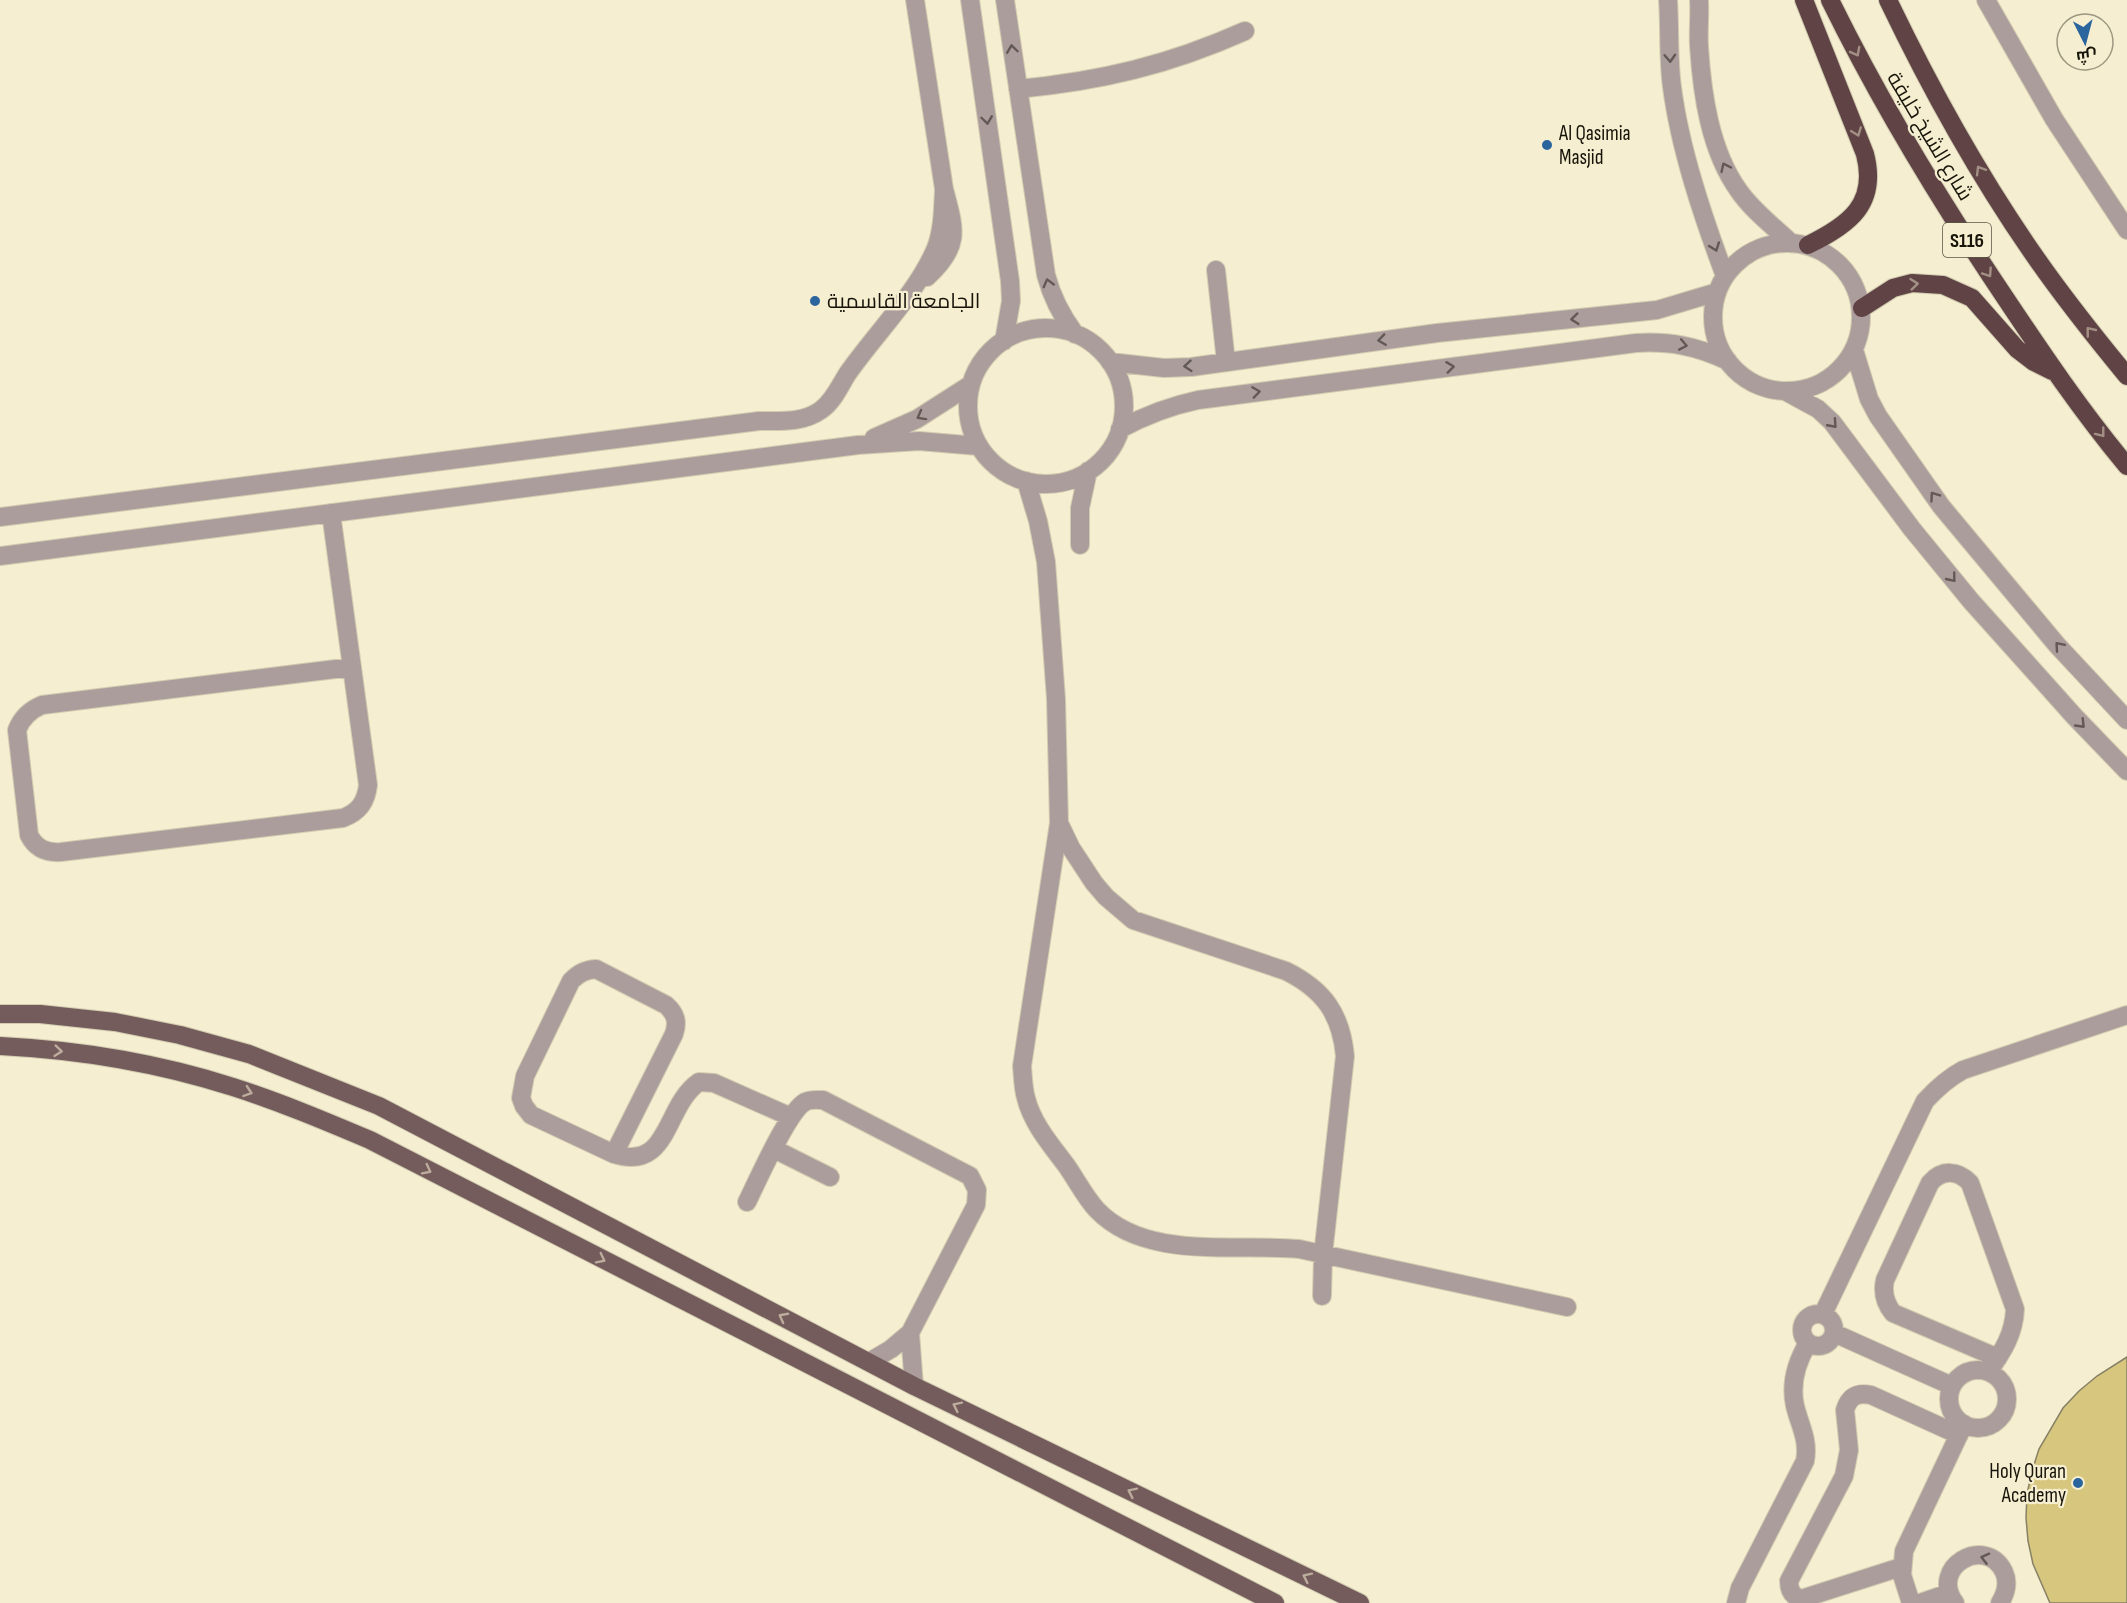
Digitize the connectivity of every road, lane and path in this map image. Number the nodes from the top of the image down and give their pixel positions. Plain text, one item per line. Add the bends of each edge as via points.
1 (915, 0) edge
2 (970, 0) edge
3 (1005, 0) edge
4 (1668, 0) edge
5 (1699, 0) edge
6 (1804, 0) edge
7 (1830, 0) edge
8 (1888, 0) edge
9 (1986, 0) edge
10 (1245, 31) dead end
11 (1018, 89) junction
12 (2127, 230) edge
13 (1799, 244) junction
14 (1216, 270) dead end
15 (1721, 284) junction
16 (1862, 308) junction
17 (1075, 334) junction
18 (1004, 340) junction
19 (1854, 351) junction
20 (1728, 361) junction
21 (1110, 362) junction
22 (1226, 362) junction
23 (2055, 373) junction
24 (2127, 376) edge
25 (970, 384) junction
26 (1785, 391) junction
27 (1120, 429) junction
28 (858, 445) junction
29 (978, 446) junction
30 (2127, 466) edge
31 (1088, 471) junction
32 (1026, 481) junction
33 (332, 513) junction
34 (0, 518) edge
35 (1080, 545) dead end
36 (0, 556) edge
37 (352, 667) junction
38 (2127, 720) edge
39 (2127, 771) edge
40 (1059, 823) junction
41 (0, 1014) edge
42 (2127, 1016) edge
43 (0, 1046) edge
44 (791, 1117) junction
45 (774, 1149) junction
46 (614, 1154) junction
47 (830, 1177) dead end
48 (747, 1202) dead end
49 (1323, 1255) junction
50 (1322, 1296) dead end
51 (1567, 1307) dead end
52 (1823, 1314) junction
53 (910, 1333) junction
54 (1834, 1333) junction
55 (1808, 1343) junction
56 (869, 1362) junction
57 (1989, 1366) junction
58 (914, 1386) junction
59 (1952, 1386) junction
60 (1962, 1430) junction
61 (1902, 1567) junction
62 (1952, 1598) edge
63 (1275, 1603) edge
64 (1360, 1603) edge
65 (1736, 1603) edge
66 (1911, 1603) edge
67 (1920, 1603) edge
68 (2000, 1603) edge

1 - 34 street via 944,189 952,218 949,250 940,265 909,292 848,374 811,404 759,421
2 -> 18 street via 1010,281 1011,301
11 -> 3 street
4 -> 15 street via 1669,59 1677,116
13 -> 5 street via 1740,193 1725,170 1702,79
6 -> 13 highway via 1865,154 1869,180 1861,206 1851,218 1833,232
7 -> 23 highway, شارع الشيخ خليفة / S116 via 1909,147
24 -> 8 highway, شارع الشيخ خليفة / S116 via 2009,218 1947,113
9 - 12 street via 2054,119
10 - 11 street via 1135,71
17 -> 11 street via 1052,297 1046,275
13 - 15 street via 1768,245 1747,254
13 - 16 street via 1822,250 1844,269 1856,287
14 - 22 street
15 - 20 street via 1713,310 1714,328
15 -> 22 street via 1657,310 1437,333
16 - 19 street
16 -> 23 highway via 1893,288 1943,285 1972,298 2017,349
17 - 18 street via 1046,328
17 - 21 street
18 - 25 street via 983,359
19 - 26 street via 1825,380
38 -> 19 street via 2050,636 1941,506 1878,416
20 - 26 street via 1753,382
27 -> 20 street via 1171,406 1198,400 1636,343 1692,346
22 -> 21 street via 1164,368
21 - 27 street via 1123,394
23 -> 30 highway, شارع الشيخ خليفة / S116
25 -> 28 street via 917,419
25 - 29 street via 967,406
26 -> 39 street via 1818,409 1832,422 1971,601
27 - 31 street via 1108,453
28 - 29 street via 919,441
28 - 33 street
29 - 32 street via 999,468
31 - 32 street via 1058,483
31 - 35 street via 1080,508
32 - 40 street via 1046,562 1056,699
33 - 36 street
33 - 37 street
37 - 37 street via 368,785 364,802 351,815 52,852 37,846 29,836 17,729 23,717 35,708
40 - 49 street via 1094,883 1133,920 1286,971 1315,988 1334,1012 1345,1056
40 - 49 street via 1022,1066 1026,1099 1038,1125 1098,1210 1128,1232 1155,1242 1270,1246
56 -> 41 main road via 379,1106 302,1074 249,1054 115,1022
42 - 52 street via 1974,1065 1934,1092 1925,1101
43 -> 63 main road via 96,1055 163,1068 233,1087 370,1140
44 - 45 street
44 - 46 street via 714,1083 699,1082 687,1093 650,1153 627,1158
44 - 53 street via 805,1102 823,1100 964,1172 975,1183 976,1205
45 - 47 street
45 - 48 street
46 - 46 street via 531,1115 521,1098 525,1076 571,981 586,970 604,972 666,1005 676,1018 674,1034
49 - 50 street
49 - 51 street
52 - 54 street via 1833,1324
52 - 55 street via 1812,1314 1803,1322 1801,1333
53 - 56 street
53 - 58 street
54 - 55 street via 1828,1343 1818,1347
54 - 59 street
55 - 65 street via 1795,1373 1793,1390 1806,1440 1806,1461 1740,1588
56 - 58 main road
57 - 57 street via 1972,1348 1893,1313 1885,1301 1885,1280 1930,1183 1941,1174 1958,1174 1970,1183 2015,1309 2010,1339
57 - 59 street via 1964,1374
57 - 60 street via 2003,1382 2007,1407 1990,1426
64 -> 58 main road
59 - 60 street via 1950,1404
60 - 61 street via 1905,1551
60 - 61 street via 1871,1395 1857,1394 1847,1403 1849,1450 1844,1476 1789,1587 1801,1599
61 - 66 street
62 - 67 street
68 -> 62 street via 2006,1576 1995,1561 1978,1555 1960,1560 1949,1575

